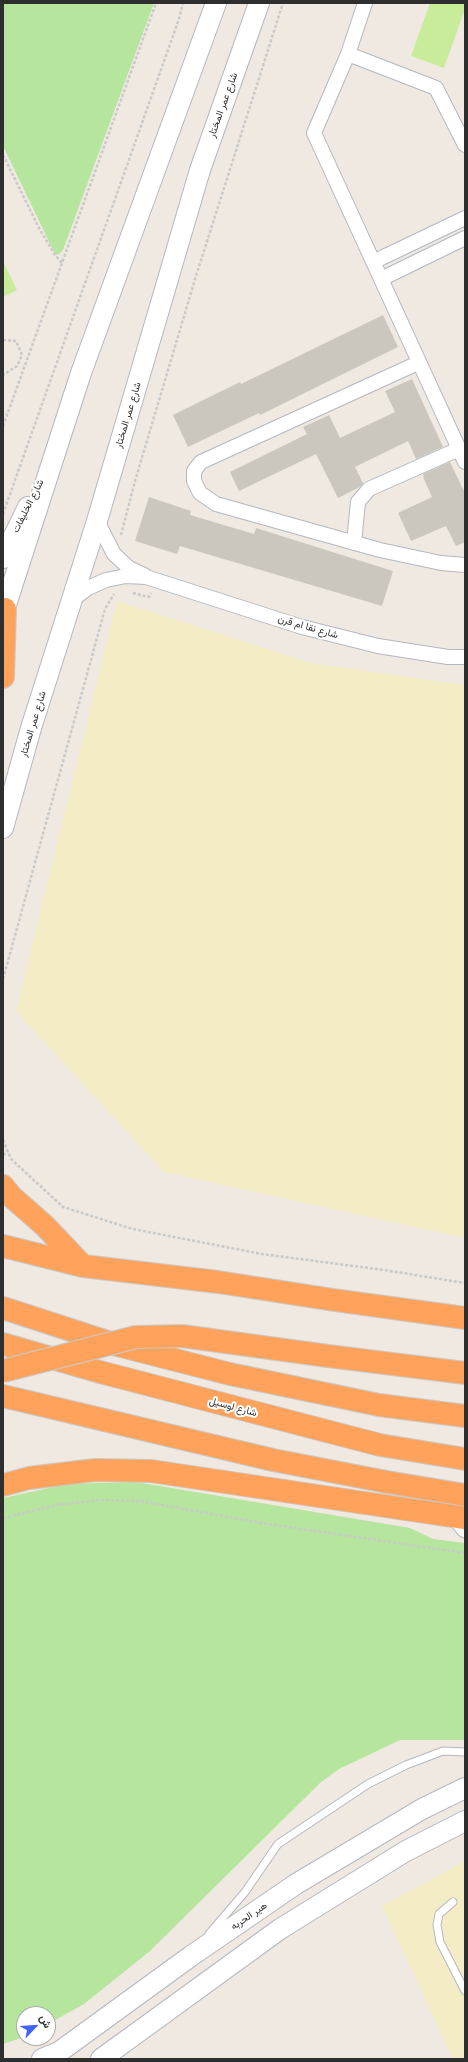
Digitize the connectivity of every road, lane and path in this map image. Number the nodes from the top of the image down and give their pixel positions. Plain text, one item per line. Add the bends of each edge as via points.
1 (156, 3) edge
2 (183, 3) edge
3 (216, 3) edge
4 (259, 3) edge
5 (283, 3) edge
6 (365, 3) edge
7 (348, 54) junction
8 (465, 145) edge
9 (3, 155) edge
10 (465, 218) edge
11 (465, 238) edge
12 (373, 262) junction
13 (62, 263) junction
14 (380, 280) junction
15 (3, 340) edge
16 (418, 363) junction
17 (3, 375) edge
18 (3, 426) edge
19 (55, 455) junction
20 (462, 456) edge
21 (3, 514) edge
22 (97, 521) junction
23 (121, 536) dead end
24 (354, 543) junction
25 (3, 558) edge
26 (465, 565) edge
27 (156, 580) junction
28 (128, 591) dead end
29 (117, 592) dead end
30 (72, 600) junction
31 (4, 612) edge
32 (465, 658) edge
33 (3, 677) edge
34 (3, 828) edge
35 (3, 979) edge
36 (3, 1140) edge
37 (8, 1152) junction
38 (3, 1155) edge
39 (3, 1186) edge
40 (3, 1246) edge
41 (47, 1257) junction
42 (3, 1258) edge
43 (83, 1266) junction
44 (465, 1283) edge
45 (3, 1308) edge
46 (465, 1318) edge
47 (3, 1344) edge
48 (3, 1371) edge
49 (465, 1373) edge
50 (3, 1396) edge
51 (465, 1416) edge
52 (465, 1459) edge
53 (3, 1485) edge
54 (465, 1495) edge
55 (456, 1517) edge
56 (3, 1518) edge
57 (465, 1534) edge
58 (465, 1553) edge
59 (465, 1752) edge
60 (465, 1788) edge
61 (465, 1821) edge
62 (453, 1902) dead end
63 (191, 1956) junction
64 (465, 1991) edge
65 (42, 2059) edge
66 (101, 2059) edge

1 - 13 path
2 - 21 path
3 - 19 main road via 94,336
4 - 22 main road, شارع عمر المختار via 200,170
5 - 23 path via 196,276
6 - 7 street
7 - 8 street via 436,88
7 - 12 street via 314,133
9 - 13 path via 39,228 54,255
10 - 12 street
11 - 14 street
12 - 14 street
13 - 18 path
14 - 16 street
15 - 17 path via 16,341 22,354 17,366
16 - 20 street
16 - 24 street via 201,462 194,471 194,481 200,493 216,504
19 - 25 main road, شارع الخليفات
19 - 31 main road
20 - 24 street via 369,489 358,502
22 - 27 street, شارع نقا ام قرن via 114,554 129,568
22 - 30 main road, شارع عمر المختار
24 - 26 street
27 - 28 path via 149,597
27 - 30 street, شارع نقا ام قرن via 136,576 116,578 88,588
27 - 32 street, شارع نقا ام قرن via 302,627 440,656
29 - 35 path via 105,609
30 - 34 main road, شارع عمر المختار via 31,728
31 - 33 highway
36 - 37 path
37 - 38 path
37 - 44 path via 10,1159 63,1207 133,1229 262,1254
39 - 43 highway
40 - 41 highway
41 - 42 highway
41 - 43 highway
43 - 46 highway via 218,1282
45 - 51 highway via 117,1345 230,1374 379,1404
47 - 52 highway, شارع لوسيل via 380,1445
48 - 49 highway, bridge via 136,1337 182,1336
50 - 54 highway via 272,1460
53 - 55 highway via 30,1478 95,1470 151,1472
55 - 57 lane via 462,1533
56 - 58 path via 57,1505 100,1500 140,1501 261,1523
59 - 63 lane via 443,1751 406,1765 368,1784 278,1844 245,1892
60 - 63 main road, هير الحربه via 422,1809 296,1884
61 - 66 main road via 406,1851 280,1929
62 - 64 lane via 439,1914 437,1926 440,1942
63 - 65 main road, هير الحربه via 60,2052

